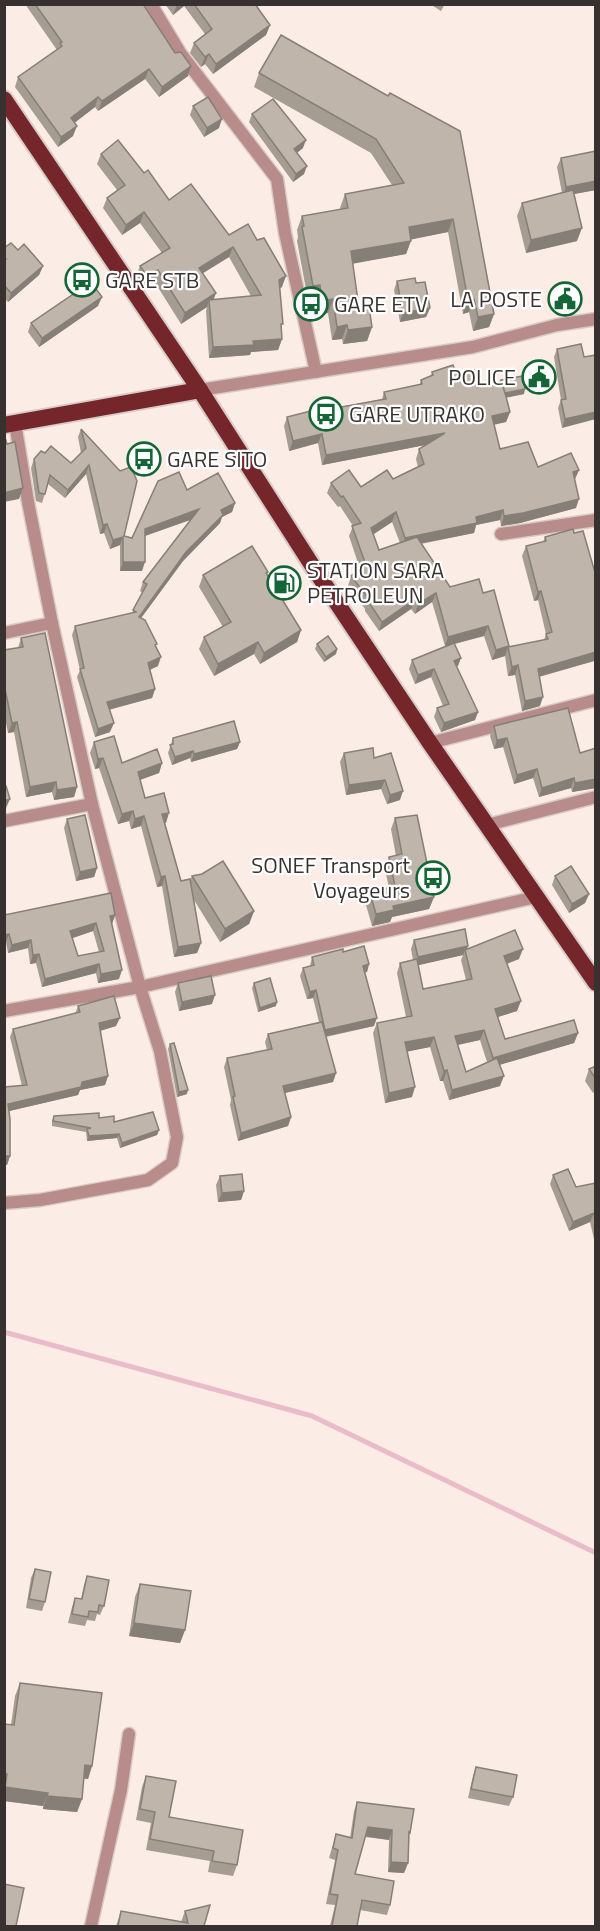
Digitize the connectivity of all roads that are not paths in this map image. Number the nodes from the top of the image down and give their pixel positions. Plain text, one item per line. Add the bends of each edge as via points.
1 (151, 4) edge
2 (4, 99) edge
3 (596, 319) edge
4 (316, 372) junction
5 (200, 390) junction
6 (10, 424) edge
7 (596, 520) edge
8 (501, 534) dead end
9 (52, 623) junction
10 (4, 633) edge
11 (596, 700) edge
12 (430, 743) junction
13 (596, 797) edge
14 (92, 804) junction
15 (4, 821) edge
16 (487, 825) junction
17 (536, 897) junction
18 (596, 983) edge
19 (140, 987) junction
20 (4, 1011) edge
21 (4, 1203) edge
22 (129, 1734) dead end
23 (91, 1926) edge

1 - 4 street via 182,54 277,179
2 - 5 highway
3 - 4 street via 473,347
4 - 5 street
5 - 6 highway
5 - 12 highway
6 - 9 street
7 - 8 street
9 - 10 street
9 - 14 street
11 - 12 street
12 - 16 highway
13 - 16 street
14 - 15 street
14 - 19 street
16 - 17 highway
17 - 18 highway
17 - 19 street
19 - 20 street
19 - 21 street via 160,1051 177,1137 172,1163 148,1180
22 - 23 street via 121,1790

